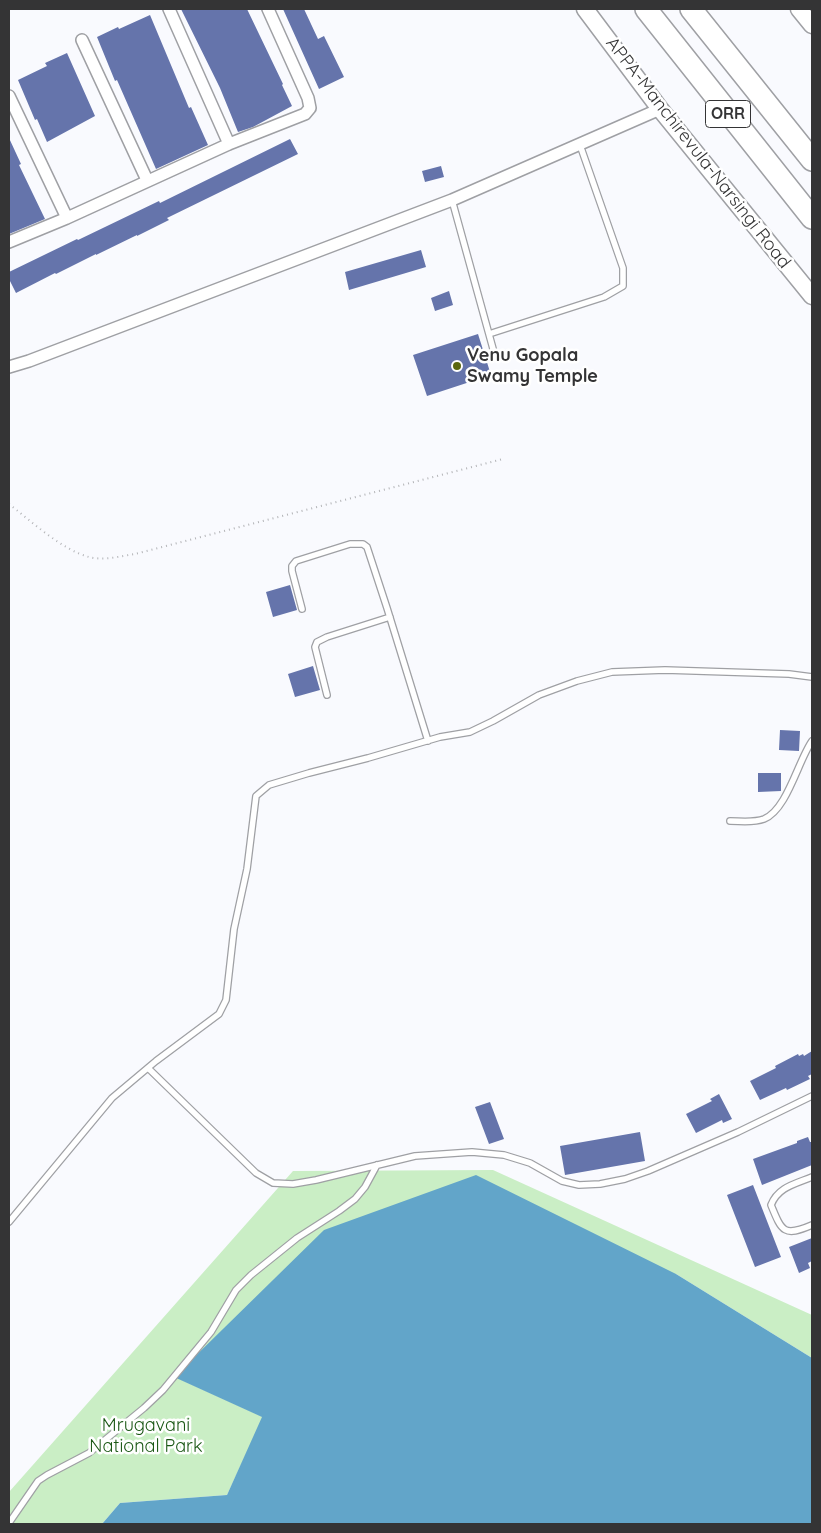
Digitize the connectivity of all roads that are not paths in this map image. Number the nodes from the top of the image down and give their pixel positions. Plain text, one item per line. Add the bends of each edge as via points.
1 (169, 9) edge
2 (268, 9) edge
3 (584, 9) edge
4 (646, 9) edge
5 (691, 9) edge
6 (799, 9) edge
7 (812, 25) edge
8 (82, 40) dead end
9 (9, 96) edge
10 (660, 110) junction
11 (229, 144) junction
12 (580, 145) junction
13 (812, 160) edge
14 (147, 180) junction
15 (452, 200) junction
16 (66, 218) junction
17 (812, 218) edge
18 (9, 242) edge
19 (812, 296) edge
20 (489, 334) junction
21 (494, 356) dead end
22 (9, 367) edge
23 (302, 609) dead end
24 (390, 617) junction
25 (812, 677) edge
26 (327, 695) dead end
27 (428, 741) junction
28 (812, 741) edge
29 (730, 821) dead end
30 (148, 1068) junction
31 (812, 1096) edge
32 (377, 1165) junction
33 (812, 1177) edge
34 (9, 1222) edge
35 (812, 1225) edge
36 (9, 1523) edge

1 - 11 street
2 - 11 street via 310,108 305,114
3 - 10 main road, APPA-Manchirevula-Narsingi Road
4 - 17 highway, ORR
5 - 13 highway, ORR
6 - 7 main road
8 - 14 street
9 - 16 street
10 - 12 street
10 - 19 main road, APPA-Manchirevula-Narsingi Road
11 - 14 street
12 - 15 street
12 - 20 lane via 623,268 623,286 604,297
14 - 16 street
15 - 20 lane
15 - 22 street
16 - 18 street
20 - 21 lane
23 - 24 lane via 292,571 296,561 357,543 367,547
24 - 26 lane via 317,642 315,647
24 - 27 lane
25 - 27 lane via 665,670 612,672 539,695 470,732
27 - 30 lane via 269,785 256,796 226,1000 219,1014
28 - 29 lane via 781,804 774,811 757,821
30 - 32 lane via 256,1173 273,1184 316,1180
30 - 34 lane via 112,1098
31 - 32 lane via 648,1171 600,1184 579,1185 562,1181 530,1163 504,1155 472,1152 415,1156
32 - 36 lane via 355,1199 297,1238 236,1290 211,1332 144,1408 89,1453 38,1481
33 - 35 lane via 787,1187 774,1198 772,1205 779,1223 789,1231

